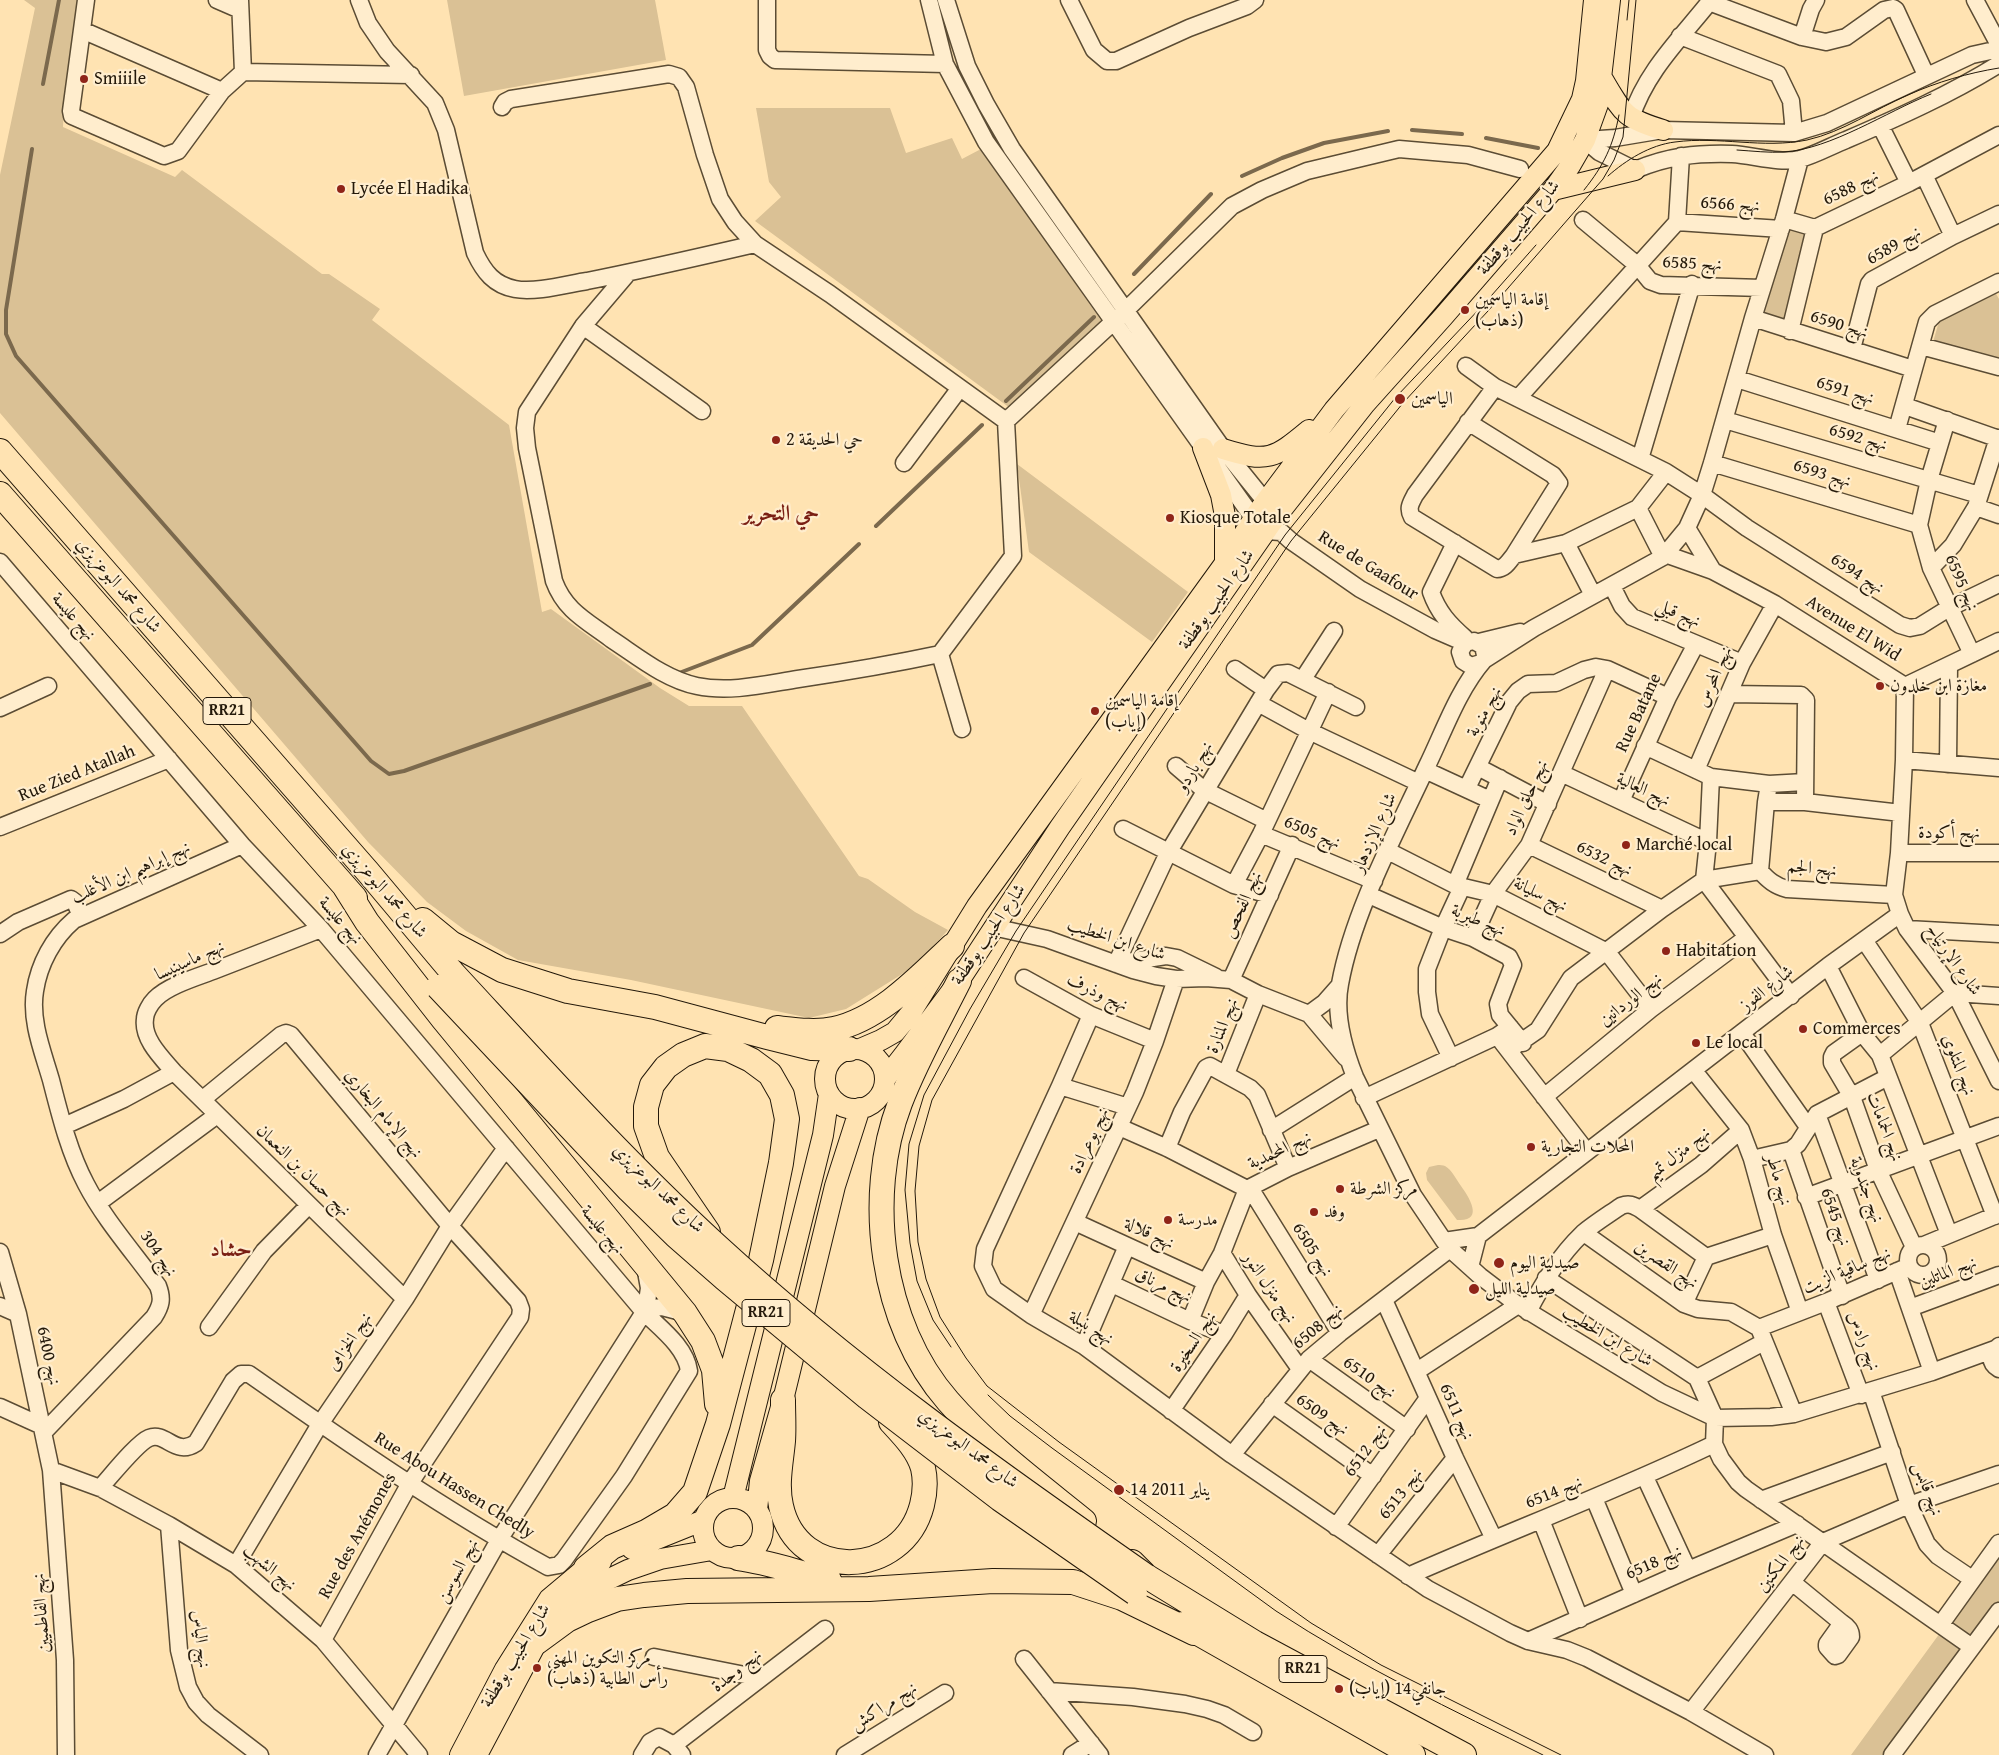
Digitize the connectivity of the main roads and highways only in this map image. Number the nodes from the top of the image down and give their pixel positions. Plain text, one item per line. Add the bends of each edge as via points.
1 (1594, 0) edge
2 (1610, 0) edge
3 (1602, 78) junction
4 (1576, 114) junction
5 (1663, 130) road end
6 (1585, 140) junction
7 (1557, 151) junction
8 (1635, 170) road end
9 (1553, 190) junction
10 (1334, 410) junction
11 (0, 451) edge
12 (0, 494) edge
13 (1269, 520) junction
14 (1225, 563) junction
15 (368, 872) junction
16 (345, 887) junction
17 (952, 946) junction
18 (445, 979) junction
19 (959, 980) junction
20 (705, 1020) junction
21 (854, 1049) junction
22 (884, 1079) junction
23 (828, 1094) junction
24 (860, 1108) junction
25 (717, 1246) junction
26 (867, 1397) junction
27 (783, 1400) junction
28 (718, 1424) junction
29 (733, 1498) junction
30 (757, 1510) junction
31 (704, 1520) junction
32 (712, 1550) junction
33 (738, 1558) junction
34 (586, 1568) junction
35 (1140, 1584) junction
36 (870, 1589) junction
37 (1194, 1633) junction
38 (537, 1642) junction
39 (460, 1755) edge
40 (477, 1755) edge
41 (1413, 1755) edge
42 (1464, 1755) edge

1 - 4 main road, شارع الحبيب بوقطفة via 1586,81
2 - 3 main road, شارع الحبيب بوقطفة
3 - 5 main road via 1630,118
3 - 6 main road, شارع الحبيب بوقطفة via 1598,104
4 - 6 main road
4 - 7 main road, شارع الحبيب بوقطفة
6 - 7 main road
6 - 9 main road, شارع الحبيب بوقطفة
7 - 10 main road, شارع الحبيب بوقطفة
8 - 9 main road
9 - 13 main road, شارع الحبيب بوقطفة via 1365,404
10 - 13 main road, شارع الحبيب بوقطفة
10 - 14 main road via 1285,450 1271,457 1258,459 1213,449 1225,516
11 - 15 highway, شارع محمد البوعزيزي / RR21
12 - 16 highway, شارع محمد البوعزيزي / RR21
13 - 14 main road, شارع الحبيب بوقطفة
13 - 19 main road, شارع الحبيب بوقطفة
14 - 17 main road, شارع الحبيب بوقطفة via 977,906
15 - 18 highway, شارع محمد البوعزيزي / RR21
15 - 20 highway via 451,943 502,970 568,991
16 - 18 highway, شارع محمد البوعزيزي / RR21
16 - 28 highway via 367,922 437,1011 685,1313 702,1340 714,1370
17 - 20 highway via 886,1005 834,1029 799,1030
17 - 21 main road, شارع الحبيب بوقطفة via 910,1014 895,1032
18 - 25 highway, شارع محمد البوعزيزي / RR21, bridge
18 - 26 highway, شارع محمد البوعزيزي / RR21, bridge via 589,1149 676,1236
19 - 22 main road, شارع الحبيب بوقطفة
19 - 35 highway via 900,1104 883,1168 881,1216 888,1272 906,1334 925,1371 947,1400 978,1433 1124,1553
20 - 21 highway via 812,1048
21 - 22 main road via 875,1056 884,1071
21 - 23 main road via 840,1052 827,1066 825,1085
22 - 24 main road via 878,1098
23 - 24 main road via 842,1106
23 - 29 main road via 823,1134
24 - 27 main road via 835,1186
25 - 28 highway via 657,1157 646,1126 646,1107 652,1086 666,1067 706,1046 728,1049 770,1074 782,1095 787,1119 761,1260
25 - 35 highway, شارع محمد البوعزيزي / RR21, bridge via 886,1387
26 - 27 highway via 908,1440 923,1467 926,1492 919,1518 909,1534 893,1549 873,1559 845,1563 820,1557 804,1548 790,1530 781,1506 778,1480
26 - 35 highway, شارع محمد البوعزيزي / RR21, bridge via 1000,1499
27 - 30 main road via 760,1481
28 - 34 highway via 695,1492 676,1515 612,1548
29 - 30 main road
29 - 31 main road via 715,1504
30 - 33 main road via 762,1519 761,1539 748,1555
31 - 32 main road via 704,1536
31 - 34 main road, شارع الحبيب بوقطفة
32 - 33 main road via 729,1558
32 - 38 main road, شارع الحبيب بوقطفة via 660,1559 599,1584 572,1603
33 - 36 highway
34 - 39 main road, شارع الحبيب بوقطفة via 549,1599 504,1668
35 - 37 highway, شارع محمد البوعزيزي / RR21
35 - 42 highway, شارع محمد البوعزيزي / RR21
36 - 37 highway via 993,1581 1073,1582 1122,1598
36 - 38 highway via 687,1591 616,1599 567,1620
37 - 41 highway, شارع محمد البوعزيزي / RR21
38 - 40 main road, شارع الحبيب بوقطفة

